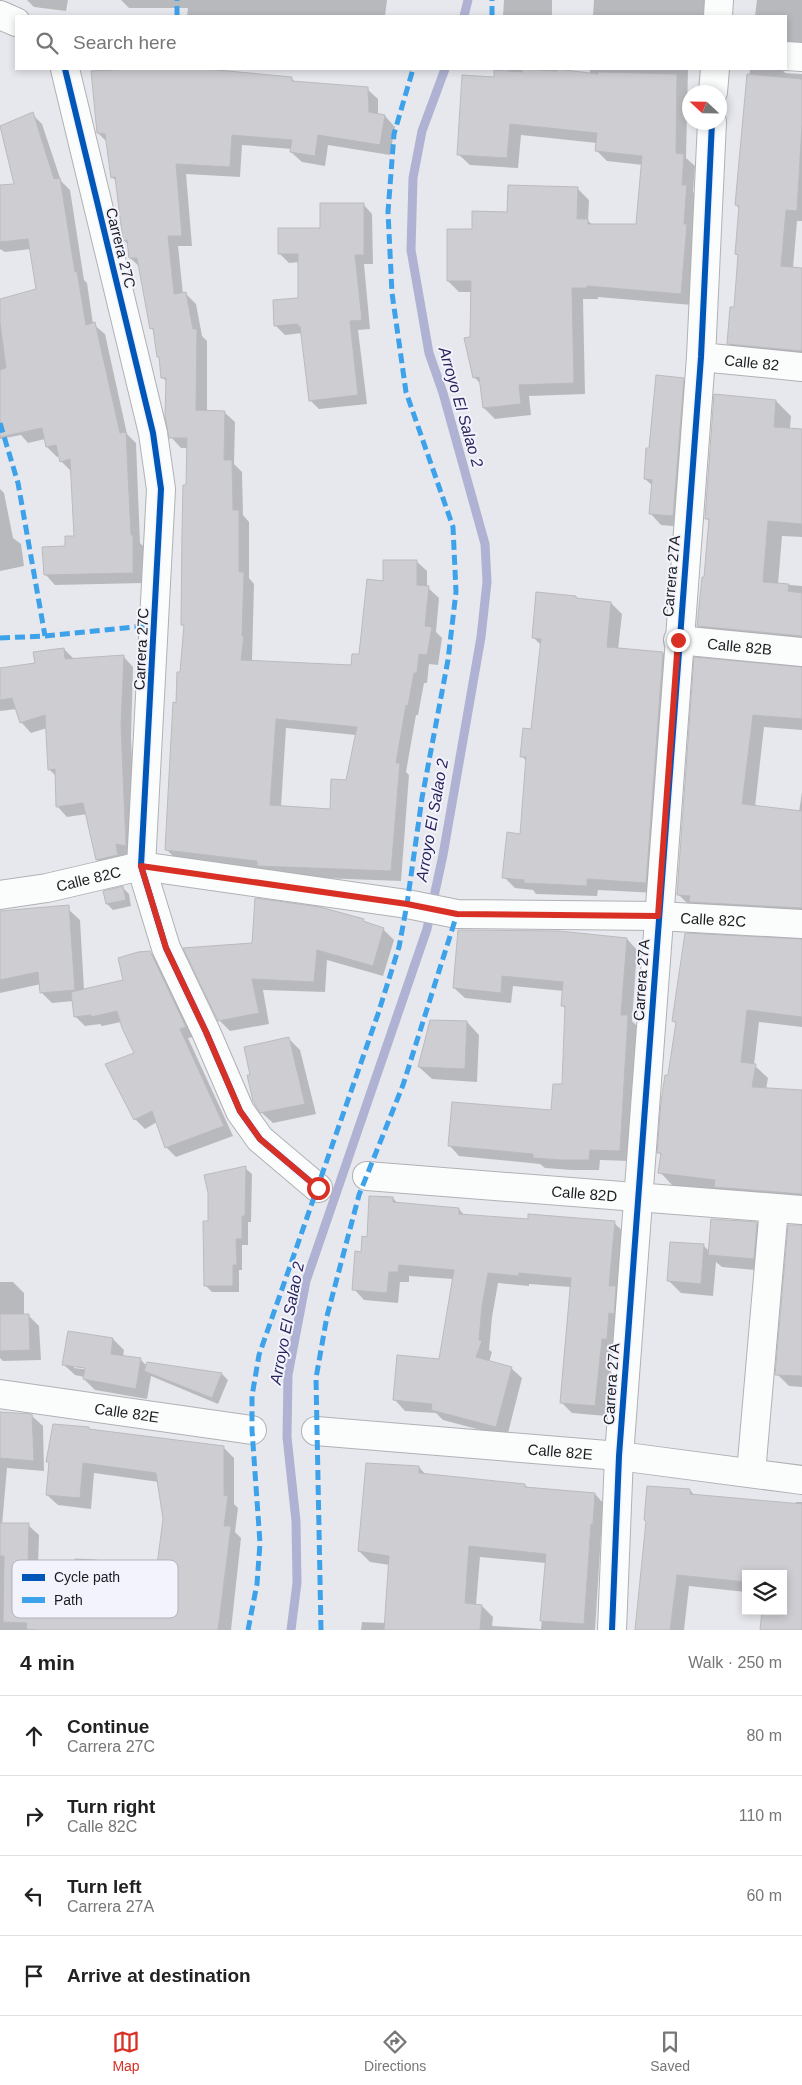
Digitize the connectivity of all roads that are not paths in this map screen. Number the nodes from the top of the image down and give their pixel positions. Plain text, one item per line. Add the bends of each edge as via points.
1 (719, 0) edge
2 (718, 15) edge
3 (0, 16) edge
4 (15, 22) edge
5 (787, 56) edge
6 (802, 57) edge
7 (65, 70) edge
8 (714, 70) edge
9 (713, 85) edge
10 (712, 130) edge
11 (701, 357) junction
12 (802, 367) edge
13 (678, 640) junction
14 (802, 652) edge
15 (141, 866) junction
16 (0, 894) edge
17 (658, 916) junction
18 (802, 924) edge
19 (367, 1176) dead end
20 (318, 1188) dead end
21 (637, 1197) junction
22 (774, 1208) junction
23 (802, 1210) edge
24 (0, 1394) edge
25 (252, 1430) dead end
26 (316, 1431) dead end
27 (619, 1456) junction
28 (751, 1473) junction
29 (802, 1480) edge
30 (612, 1630) edge

1 - 2 street
3 - 4 street
5 - 6 street
7 - 15 street, Carrera 27C via 153,433 161,489
8 - 9 street
10 - 11 street, Carrera 27A
11 - 12 street, Calle 82
11 - 13 street, Carrera 27A
13 - 14 street, Calle 82B
13 - 17 street, Carrera 27A
15 - 16 street, Calle 82C via 48,888
15 - 17 street, Calle 82C via 457,914
15 - 20 street, Carrera 27C via 166,948 240,1111 260,1139
17 - 18 street, Calle 82C
17 - 21 street, Carrera 27A
19 - 21 street, Calle 82D
21 - 22 street, Calle 82D
21 - 27 street, Carrera 27A
22 - 23 street, Calle 82D
22 - 28 street
24 - 25 street, Calle 82E
26 - 27 street, Calle 82E
27 - 28 street, Calle 82E
27 - 30 street, Carrera 27A
28 - 29 street, Calle 82E

